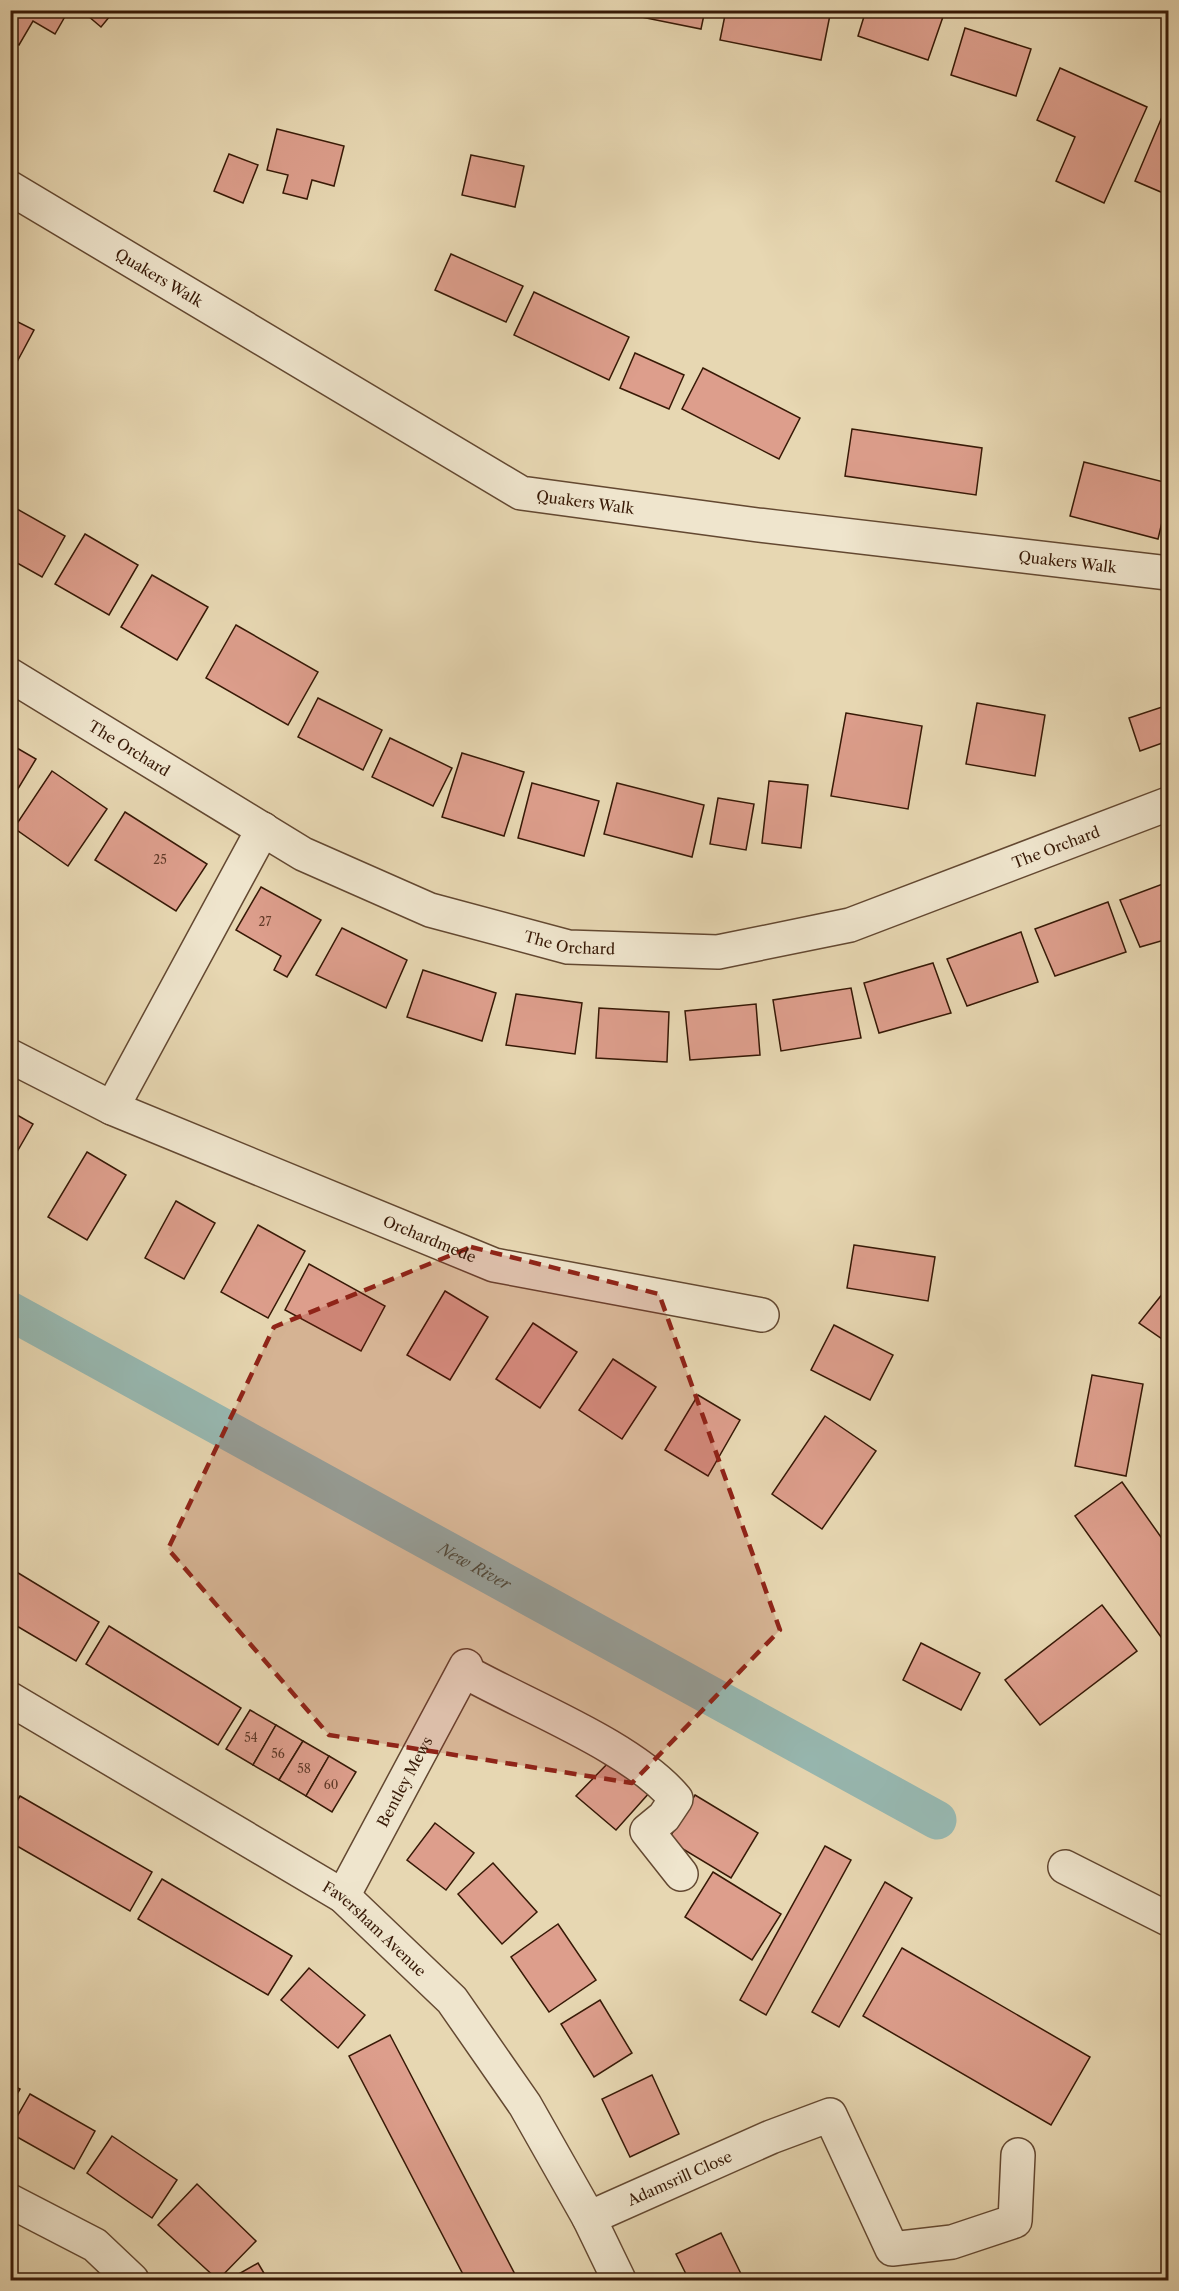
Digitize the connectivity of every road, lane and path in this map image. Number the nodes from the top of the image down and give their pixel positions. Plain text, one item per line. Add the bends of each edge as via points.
1 (10, 189) edge
2 (1168, 573) edge
3 (10, 675) edge
4 (1168, 804) edge
5 (263, 829) junction
6 (10, 1056) edge
7 (112, 1108) junction
8 (762, 1315) dead end
9 (10, 1699) edge
10 (1065, 1867) dead end
11 (681, 1874) dead end
12 (343, 1896) junction
13 (1168, 1919) edge
14 (1018, 2155) dead end
15 (10, 2201) edge
16 (589, 2218) junction
17 (132, 2280) edge
18 (619, 2280) edge

1 - 2 street, Quakers Walk via 521,493
3 - 5 street, The Orchard
4 - 5 street, The Orchard via 850,925 718,952 568,947 430,910 303,854
5 - 7 street
6 - 7 street, Orchardmede
7 - 8 street, Orchardmede via 494,1265
9 - 12 street, Faversham Avenue
10 - 13 street
11 - 12 street, Bentley Mews via 646,1831 676,1799 660,1779 465,1668
12 - 16 street, Faversham Avenue via 452,2001 525,2105
14 - 16 street, Adamsrill Close via 1015,2221 952,2242 892,2249 830,2115
15 - 17 street via 94,2245
16 - 18 street, Faversham Avenue

